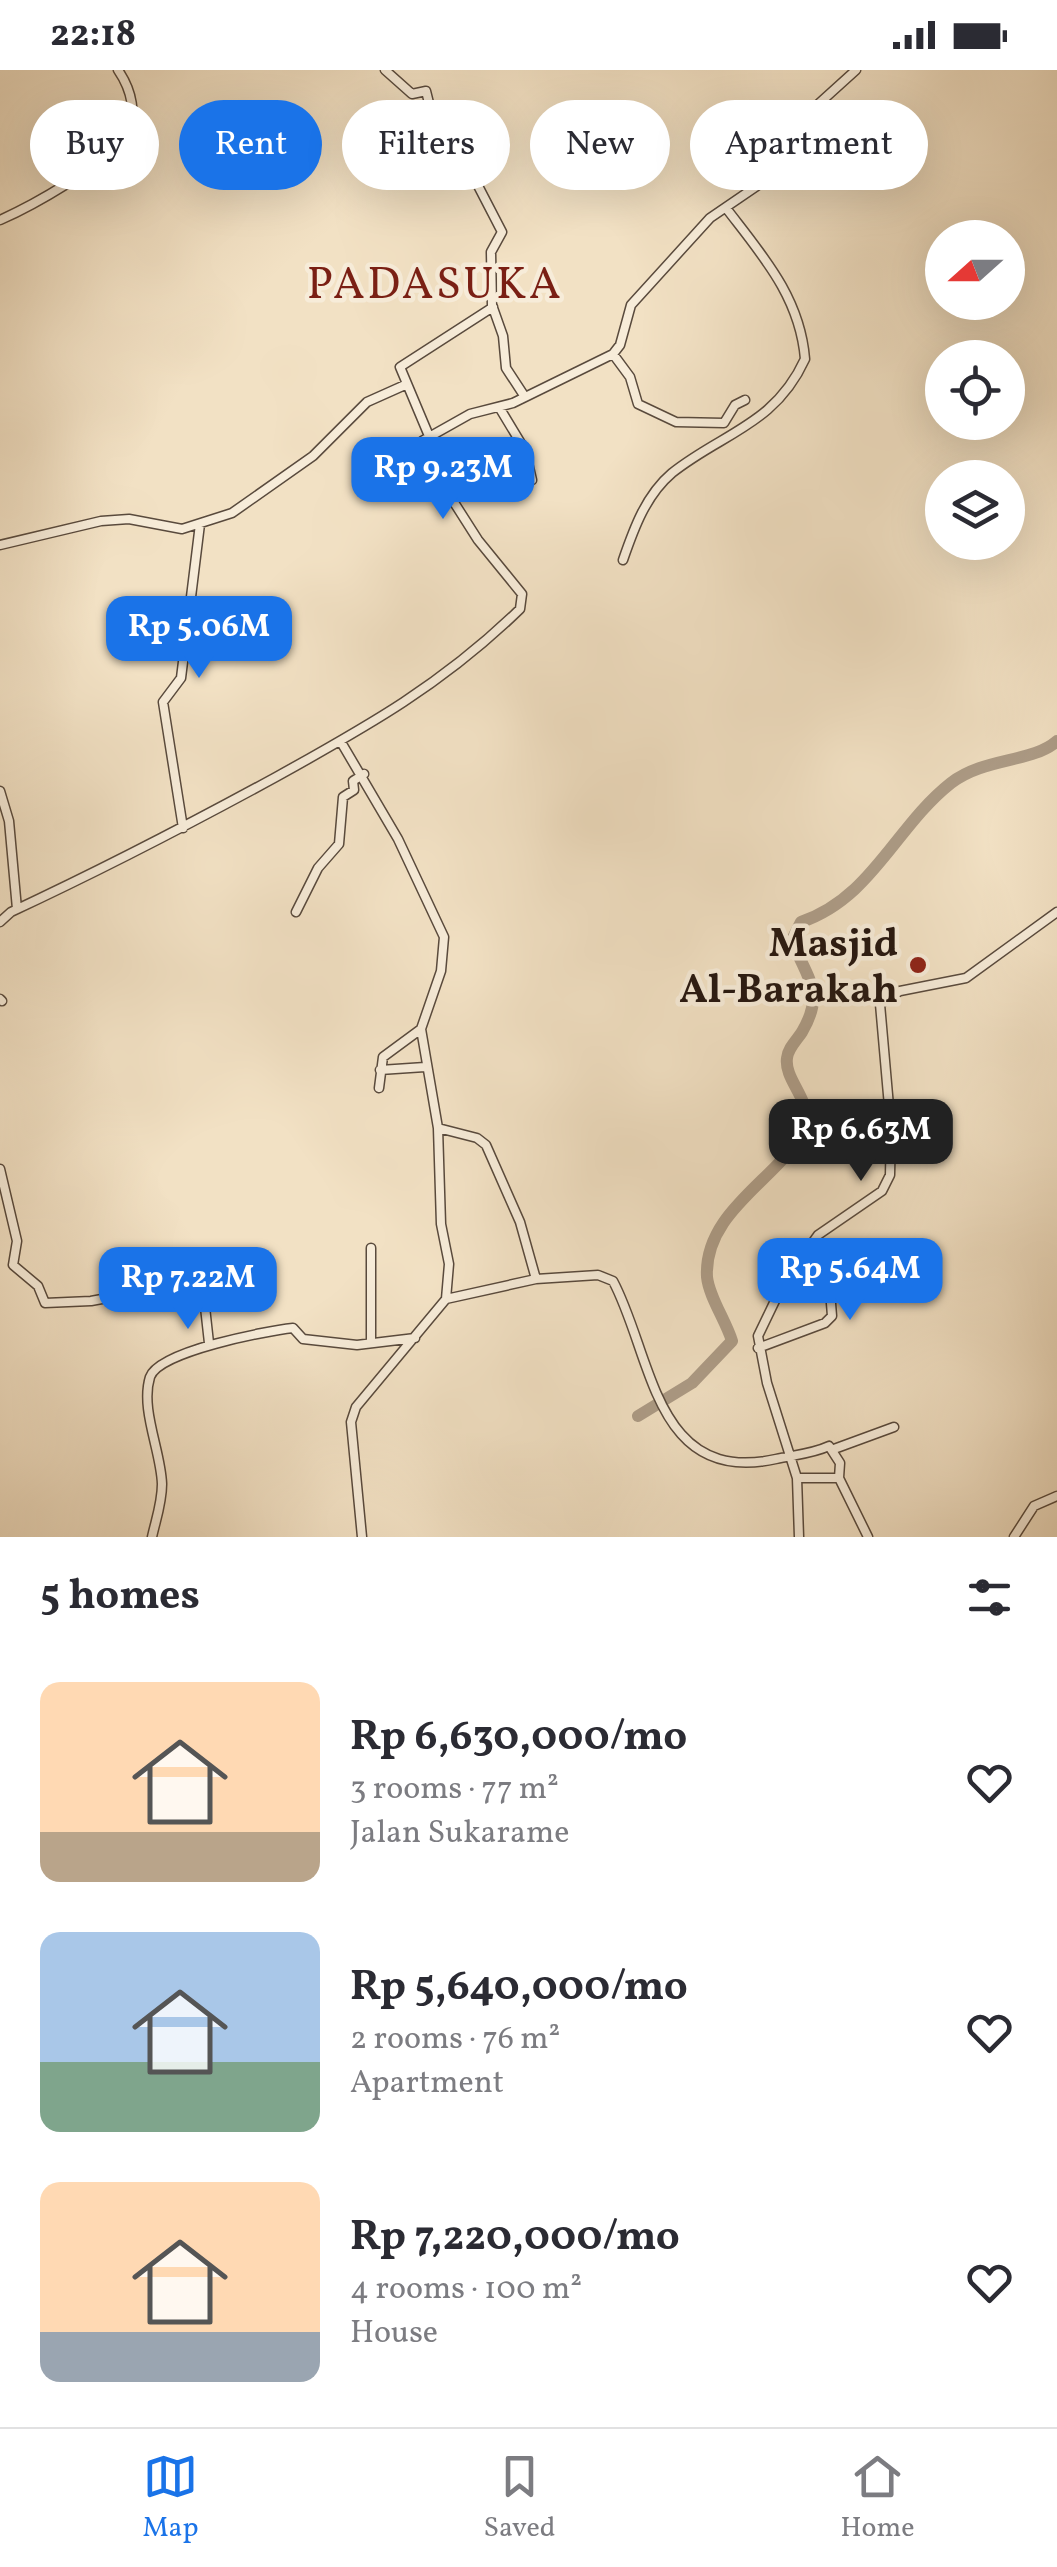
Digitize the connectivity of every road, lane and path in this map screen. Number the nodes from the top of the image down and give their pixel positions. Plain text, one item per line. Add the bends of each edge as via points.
1 (118, 70) edge
2 (384, 70) edge
3 (856, 70) edge
4 (726, 208) junction
5 (0, 220) edge
6 (493, 307) junction
7 (613, 354) junction
8 (405, 385) junction
9 (525, 397) junction
10 (745, 400) dead end
11 (499, 407) junction
12 (429, 436) junction
13 (532, 480) dead end
14 (200, 524) junction
15 (0, 545) edge
16 (623, 560) dead end
17 (341, 742) junction
18 (364, 774) junction
19 (0, 791) edge
20 (183, 828) junction
21 (17, 909) junction
22 (296, 912) dead end
23 (1057, 912) edge
24 (0, 922) edge
25 (421, 1030) junction
26 (425, 1067) junction
27 (380, 1070) junction
28 (379, 1088) dead end
29 (438, 1128) junction
30 (0, 1170) edge
31 (816, 1238) junction
32 (371, 1248) dead end
33 (536, 1278) junction
34 (446, 1299) junction
35 (415, 1338) junction
36 (209, 1343) junction
37 (371, 1343) junction
38 (758, 1348) junction
39 (894, 1428) dead end
40 (834, 1449) junction
41 (792, 1456) junction
42 (797, 1478) junction
43 (840, 1478) junction
44 (1057, 1496) edge
45 (152, 1537) edge
46 (362, 1537) edge
47 (799, 1537) edge
48 (868, 1537) edge
49 (1014, 1537) edge

1 - 5 street via 133,108 126,135 62,185
2 - 6 street via 413,94 425,90 434,124 460,167 474,176 502,232 490,252
3 - 4 street via 814,108 770,178
4 - 7 street via 631,305
4 - 16 street via 781,280 798,318 805,358 756,423 657,488
6 - 8 street via 403,361
6 - 9 street via 506,368
7 - 9 street
7 - 10 street via 638,403 674,422 724,423
8 - 12 street
8 - 14 street via 363,404 313,456 240,508
9 - 11 street
11 - 12 street
11 - 13 street via 525,450
12 - 17 street via 420,446 425,460 523,602 424,693
14 - 15 street via 178,530 130,519 101,521
14 - 20 street via 181,678 163,702
17 - 18 street
17 - 20 street
18 - 22 street via 344,796 340,844 318,868
18 - 25 street via 444,937 441,971
19 - 21 street
20 - 21 street
21 - 24 street
23 - 31 street via 966,978 882,999 890,1176 882,1192
25 - 26 street
25 - 27 street via 390,1050
26 - 27 street
26 - 29 street
27 - 28 street
29 - 33 street via 486,1145
29 - 34 street via 441,1224 450,1264
30 - 36 street via 16,1241 13,1266 48,1304 186,1289 204,1299
31 - 38 street via 760,1326
31 - 38 street via 832,1316
32 - 37 street
33 - 34 street
33 - 41 street via 598,1275 613,1281 677,1434 734,1462
34 - 35 street
35 - 37 street
35 - 46 street via 353,1414
36 - 37 street via 294,1328 304,1340
36 - 45 street via 150,1377 162,1482
38 - 41 street
39 - 40 street
40 - 41 street
40 - 43 street
41 - 42 street
42 - 43 street
42 - 47 street
43 - 48 street
44 - 49 street via 1034,1506

